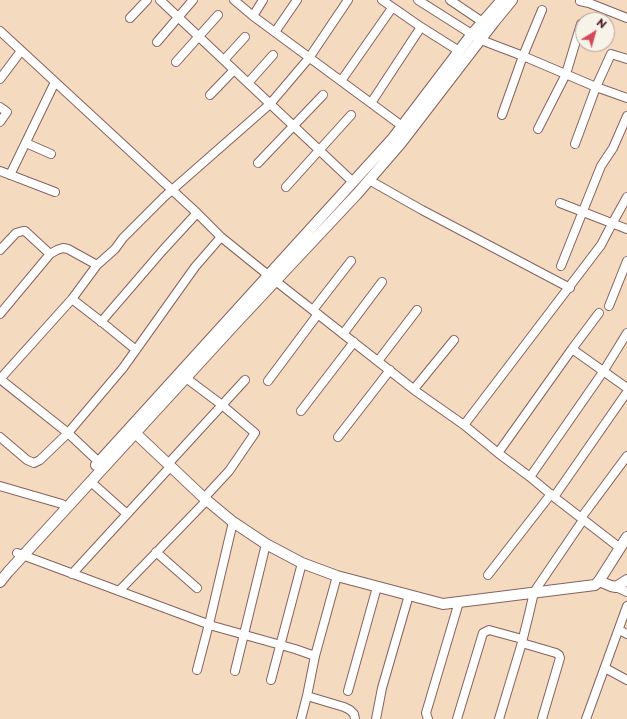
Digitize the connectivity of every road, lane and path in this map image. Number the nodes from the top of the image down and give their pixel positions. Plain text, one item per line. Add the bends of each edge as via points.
1 (147, 0) edge
2 (160, 0) edge
3 (193, 0) edge
4 (234, 0) edge
5 (263, 0) edge
6 (297, 0) edge
7 (348, 0) edge
8 (382, 0) edge
9 (418, 0) edge
10 (450, 0) edge
11 (502, 0) edge
12 (512, 0) edge
13 (580, 1) dead end
14 (392, 8) junction
15 (542, 10) dead end
16 (218, 15) dead end
17 (253, 16) junction
18 (178, 17) junction
19 (130, 18) dead end
20 (627, 18) edge
21 (486, 24) junction
22 (421, 27) junction
23 (0, 31) edge
24 (275, 32) junction
25 (472, 34) junction
26 (199, 37) junction
27 (245, 37) dead end
28 (481, 40) junction
29 (157, 42) dead end
30 (575, 44) edge
31 (21, 51) junction
32 (459, 51) junction
33 (273, 55) dead end
34 (523, 56) junction
35 (309, 58) junction
36 (627, 59) edge
37 (224, 60) junction
38 (176, 62) dead end
39 (234, 70) junction
40 (566, 74) junction
41 (0, 79) edge
42 (341, 81) junction
43 (55, 82) junction
44 (248, 82) junction
45 (596, 87) junction
46 (210, 95) dead end
47 (323, 95) dead end
48 (627, 98) edge
49 (270, 104) junction
50 (371, 104) junction
51 (0, 107) edge
52 (351, 115) dead end
53 (502, 115) dead end
54 (627, 116) edge
55 (0, 122) edge
56 (294, 126) junction
57 (402, 126) junction
58 (538, 129) dead end
59 (26, 143) junction
60 (574, 144) dead end
61 (319, 150) junction
62 (51, 154) dead end
63 (258, 163) dead end
64 (0, 171) edge
65 (10, 175) junction
66 (368, 180) junction
67 (353, 182) junction
68 (286, 187) dead end
69 (172, 190) junction
70 (55, 192) dead end
71 (627, 197) edge
72 (560, 203) dead end
73 (583, 212) junction
74 (197, 213) junction
75 (612, 224) junction
76 (627, 229) edge
77 (222, 237) junction
78 (0, 250) edge
79 (50, 254) junction
80 (351, 261) dead end
81 (627, 261) edge
82 (97, 265) junction
83 (561, 266) dead end
84 (272, 278) junction
85 (382, 282) dead end
86 (570, 288) junction
87 (72, 299) junction
88 (609, 306) dead end
89 (418, 310) dead end
90 (315, 312) junction
91 (600, 313) dead end
92 (0, 314) edge
93 (101, 322) junction
94 (627, 333) edge
95 (343, 334) junction
96 (454, 340) dead end
97 (354, 342) junction
98 (572, 349) junction
99 (136, 350) junction
100 (378, 361) junction
101 (390, 370) junction
102 (603, 372) junction
103 (186, 378) junction
104 (0, 379) edge
105 (245, 380) dead end
106 (268, 381) dead end
107 (627, 388) edge
108 (414, 389) junction
109 (627, 392) edge
110 (222, 405) junction
111 (301, 411) dead end
112 (464, 425) junction
113 (133, 430) junction
114 (68, 433) junction
115 (0, 437) edge
116 (338, 437) dead end
117 (498, 453) junction
118 (627, 456) edge
119 (102, 465) junction
120 (169, 465) junction
121 (530, 477) junction
122 (91, 482) junction
123 (0, 486) edge
124 (552, 496) junction
125 (205, 499) junction
126 (62, 504) junction
127 (127, 514) junction
128 (582, 519) junction
129 (233, 522) junction
130 (627, 537) edge
131 (266, 544) junction
132 (620, 548) junction
133 (156, 552) junction
134 (20, 554) junction
135 (302, 563) junction
136 (0, 572) edge
137 (72, 574) junction
138 (488, 575) dead end
139 (337, 576) junction
140 (627, 580) edge
141 (599, 581) junction
142 (0, 582) edge
143 (377, 587) junction
144 (616, 587) junction
145 (197, 588) dead end
146 (118, 591) junction
147 (534, 592) junction
148 (627, 592) edge
149 (409, 596) junction
150 (459, 602) junction
151 (627, 606) edge
152 (209, 624) junction
153 (619, 630) junction
154 (244, 634) junction
155 (627, 634) edge
156 (522, 641) junction
157 (280, 644) junction
158 (315, 656) junction
159 (605, 668) junction
160 (197, 670) dead end
161 (235, 671) dead end
162 (272, 680) dead end
163 (627, 680) edge
164 (348, 691) dead end
165 (307, 696) junction
166 (301, 719) edge
167 (355, 719) edge
168 (376, 719) edge
169 (428, 719) edge
170 (457, 719) edge
171 (499, 719) edge
172 (542, 719) edge
173 (586, 719) edge

1 - 19 street
2 - 18 street
3 - 18 street
4 - 17 street
5 - 17 street
6 - 24 street
7 - 35 street
8 - 14 street
9 - 25 street
10 - 21 street
11 - 21 street
12 - 21 street
13 - 20 street
14 - 22 street
14 - 42 street
15 - 34 street
16 - 26 street
17 - 24 street
18 - 26 street
18 - 29 street
21 - 25 street
21 - 28 street
22 - 32 street
22 - 50 street
23 - 31 street
24 - 35 street
25 - 28 street
25 - 32 street
26 - 37 street
26 - 38 street
27 - 37 street
28 - 34 street
28 - 66 street via 401,143
30 - 40 street
31 - 41 street
31 - 43 street
32 - 57 street
33 - 44 street
34 - 40 street
34 - 53 street
35 - 42 street
35 - 49 street
36 - 45 street via 610,54
37 - 39 street
39 - 44 street
39 - 46 street
40 - 45 street
40 - 58 street
42 - 50 street
43 - 59 street
43 - 69 street
44 - 49 street
45 - 48 street
45 - 60 street
47 - 56 street
49 - 56 street
49 - 69 street
50 - 57 street
51 - 55 street via 7,112
52 - 61 street
54 - 73 street via 613,148 601,166
56 - 61 street
56 - 63 street
57 - 67 street
59 - 62 street
59 - 65 street
61 - 67 street
61 - 68 street
64 - 65 street
65 - 70 street
66 - 84 street
66 - 86 street
67 - 84 street
69 - 74 street
69 - 82 street
71 - 75 street
72 - 73 street
73 - 75 street
73 - 83 street
74 - 77 street
74 - 93 street
75 - 76 street
75 - 86 street via 601,245
77 - 84 street
77 - 99 street via 195,266
78 - 79 street via 16,233 23,230
79 - 82 street via 64,248
79 - 92 street
80 - 90 street
81 - 88 street
82 - 87 street
84 - 90 street
84 - 103 street
84 - 113 street
85 - 95 street
86 - 112 street
87 - 93 street
87 - 104 street
89 - 100 street
90 - 95 street
90 - 106 street
91 - 98 street
93 - 99 street
94 - 102 street
95 - 97 street
96 - 108 street
97 - 100 street
97 - 111 street
98 - 102 street
98 - 117 street
99 - 114 street
100 - 101 street
101 - 108 street
101 - 116 street
102 - 107 street
102 - 121 street
103 - 110 street
103 - 113 street
104 - 114 street
105 - 110 street
108 - 112 street
109 - 124 street
110 - 120 street
110 - 125 street via 255,433 229,471
112 - 117 street
113 - 119 street
113 - 120 street
114 - 115 street via 34,463
114 - 119 street
117 - 121 street
118 - 128 street
119 - 122 street
119 - 126 street
120 - 125 street
120 - 127 street
121 - 124 street
122 - 127 street
122 - 134 street
123 - 126 street
124 - 128 street
124 - 138 street
125 - 129 street
125 - 133 street
126 - 134 street
127 - 137 street
128 - 132 street
128 - 147 street
129 - 131 street
129 - 152 street
130 - 132 street
131 - 135 street
131 - 154 street
132 - 141 street
133 - 145 street
133 - 146 street
134 - 136 street
134 - 137 street
134 - 142 street
135 - 139 street
135 - 157 street
137 - 146 street
139 - 143 street
139 - 158 street
140 - 144 street
141 - 144 street
141 - 147 street via 590,586
143 - 149 street
143 - 164 street
144 - 148 street
146 - 152 street
147 - 150 street
147 - 156 street
149 - 150 street via 443,604
149 - 168 street via 382,688
150 - 169 street via 426,713
151 - 153 street
152 - 154 street
152 - 160 street
153 - 155 street
153 - 159 street
154 - 157 street
154 - 161 street
156 - 170 street via 489,630 484,633
156 - 171 street
156 - 172 street via 556,653 560,658
157 - 158 street
157 - 162 street
158 - 165 street
159 - 163 street
159 - 173 street
165 - 166 street
165 - 167 street via 350,710

